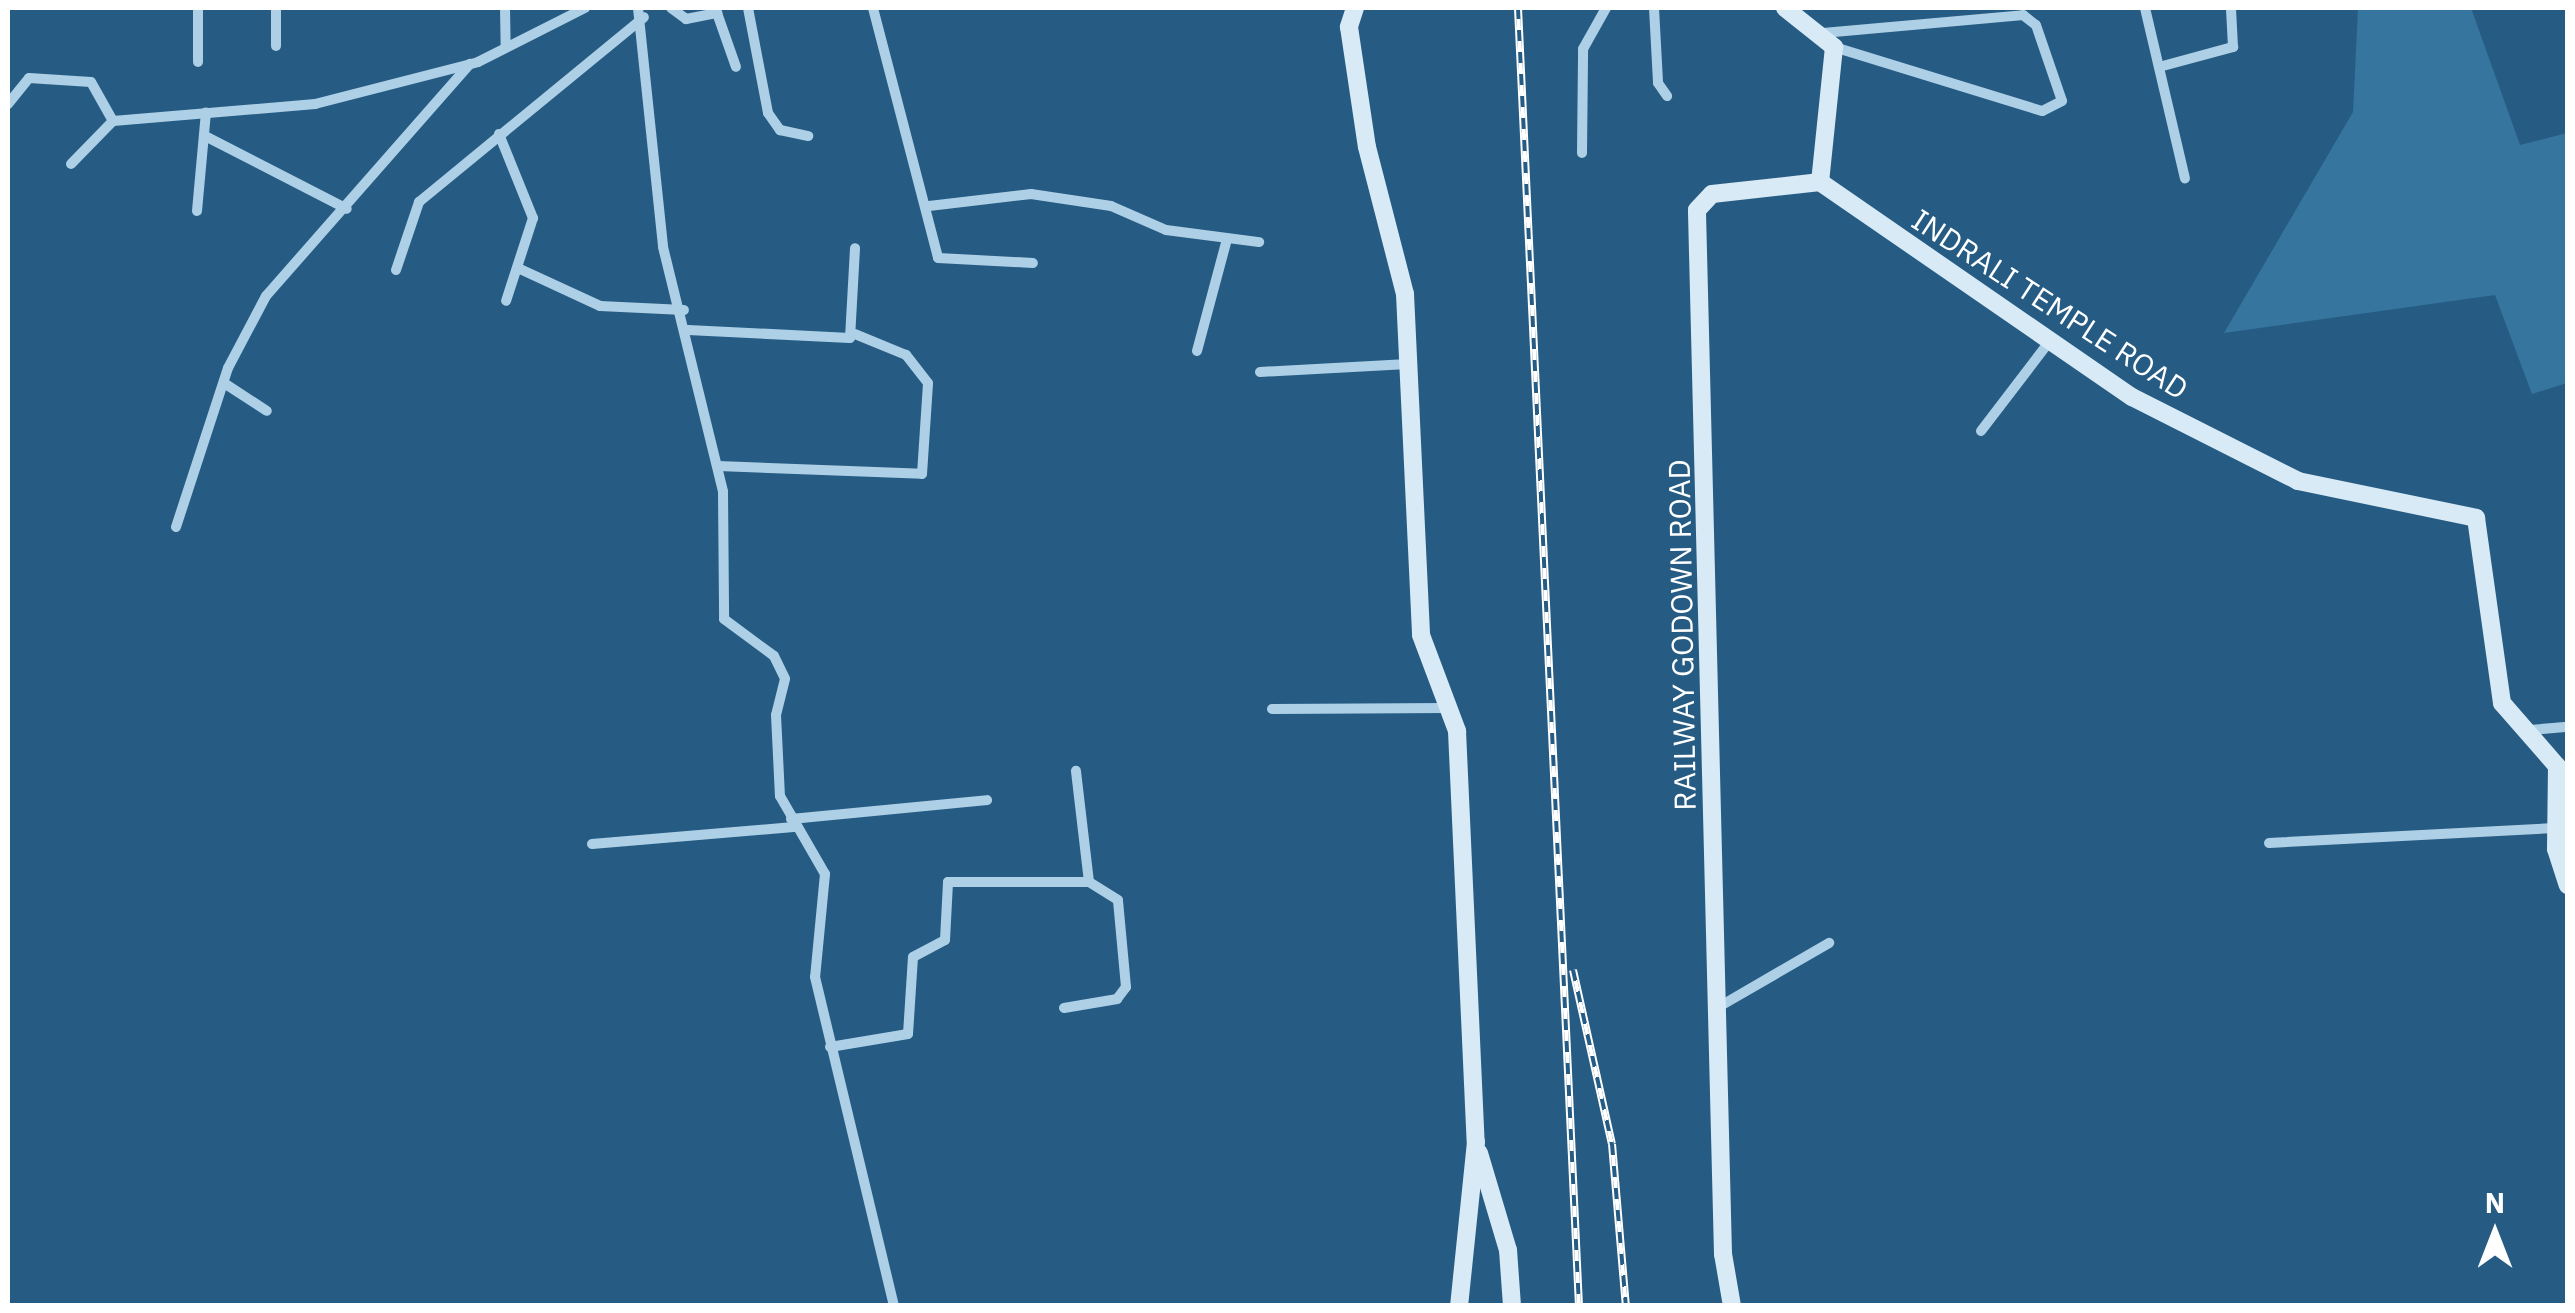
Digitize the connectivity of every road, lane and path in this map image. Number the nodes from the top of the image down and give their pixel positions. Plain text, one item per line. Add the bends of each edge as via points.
1 (198, 8) edge
2 (276, 8) edge
3 (506, 8) edge
4 (585, 8) edge
5 (670, 8) edge
6 (748, 8) edge
7 (872, 8) edge
8 (1356, 8) edge
9 (1606, 8) edge
10 (1654, 8) edge
11 (1784, 8) edge
12 (2145, 8) edge
13 (2231, 8) edge
14 (641, 12) edge
15 (1829, 40) junction
16 (276, 46) dead end
17 (506, 47) junction
18 (198, 62) dead end
19 (470, 64) junction
20 (736, 67) dead end
21 (2159, 67) junction
22 (1668, 96) dead end
23 (8, 104) edge
24 (206, 112) junction
25 (113, 121) junction
26 (499, 134) junction
27 (808, 136) dead end
28 (206, 137) junction
29 (1582, 153) dead end
30 (71, 164) dead end
31 (2185, 178) dead end
32 (1820, 182) junction
33 (929, 206) junction
34 (347, 209) junction
35 (197, 211) dead end
36 (1227, 239) junction
37 (1259, 242) dead end
38 (855, 248) dead end
39 (1034, 262) dead end
40 (520, 269) junction
41 (396, 270) dead end
42 (506, 301) dead end
43 (684, 310) junction
44 (688, 330) junction
45 (854, 334) junction
46 (2049, 342) junction
47 (1197, 351) dead end
48 (1408, 364) junction
49 (1260, 372) dead end
50 (224, 383) junction
51 (267, 411) dead end
52 (1981, 431) dead end
53 (718, 466) junction
54 (176, 528) dead end
55 (1272, 708) dead end
56 (1448, 708) junction
57 (2568, 727) edge
58 (2530, 730) junction
59 (1076, 771) dead end
60 (987, 800) dead end
61 (794, 823) junction
62 (2555, 828) junction
63 (592, 844) dead end
64 (2269, 844) dead end
65 (2562, 849) edge
66 (1089, 882) junction
67 (2568, 884) edge
68 (1829, 944) dead end
69 (1722, 1005) junction
70 (1064, 1008) dead end
71 (830, 1047) junction
72 (1476, 1142) junction
73 (894, 1306) edge
74 (1459, 1306) edge
75 (1512, 1306) edge
76 (1732, 1306) edge

1 - 18 street
2 - 16 street
3 - 17 street
4 - 17 street
5 - 20 street via 686,19 717,13
6 - 27 street via 768,113 780,130
7 - 33 street
8 - 48 street via 1351,44 1367,147 1399,248
9 - 29 street via 1584,40
10 - 22 street via 1658,82
11 - 15 street
12 - 21 street
13 - 21 street via 2232,47
14 - 26 street
14 - 43 street via 664,247
15 - 15 street via 2016,13 2036,25 2062,101 2042,111
15 - 32 street
17 - 19 street
19 - 24 street via 315,104
19 - 34 street
21 - 31 street
23 - 25 street via 30,78 91,82
24 - 25 street
24 - 28 street
25 - 30 street
26 - 40 street via 533,218
26 - 41 street via 419,202
28 - 34 street
28 - 35 street
32 - 46 street, INDRALI TEMPLE ROAD
32 - 69 street, RAILWAY GODOWN ROAD via 1712,194 1697,210
33 - 36 street via 1031,194
33 - 39 street via 938,258
34 - 50 street via 266,296
36 - 37 street
36 - 47 street
38 - 45 street
40 - 42 street
40 - 43 street via 600,306
43 - 44 street
44 - 45 street
44 - 53 street
45 - 53 street via 906,355 928,383 922,474
46 - 52 street
46 - 58 street, INDRALI TEMPLE ROAD via 2132,397 2298,480 2476,518 2502,703
48 - 49 street
48 - 56 street via 1421,635
50 - 51 street
50 - 54 street
53 - 61 street via 724,619 774,656 785,680 778,748
55 - 56 street
56 - 72 street via 1457,731
57 - 58 street
58 - 62 street, INDRALI TEMPLE ROAD via 2557,766
59 - 66 street
60 - 61 street
61 - 63 street
61 - 71 street via 824,874 815,978
62 - 64 street
62 - 65 street, INDRALI TEMPLE ROAD
65 - 67 street, INDRALI TEMPLE ROAD
66 - 70 street via 1118,900 1126,987 1117,999
66 - 71 street via 948,882 945,940 913,957 908,1034
68 - 69 street
69 - 76 street, RAILWAY GODOWN ROAD
71 - 73 street
72 - 74 street
72 - 75 street via 1508,1250

